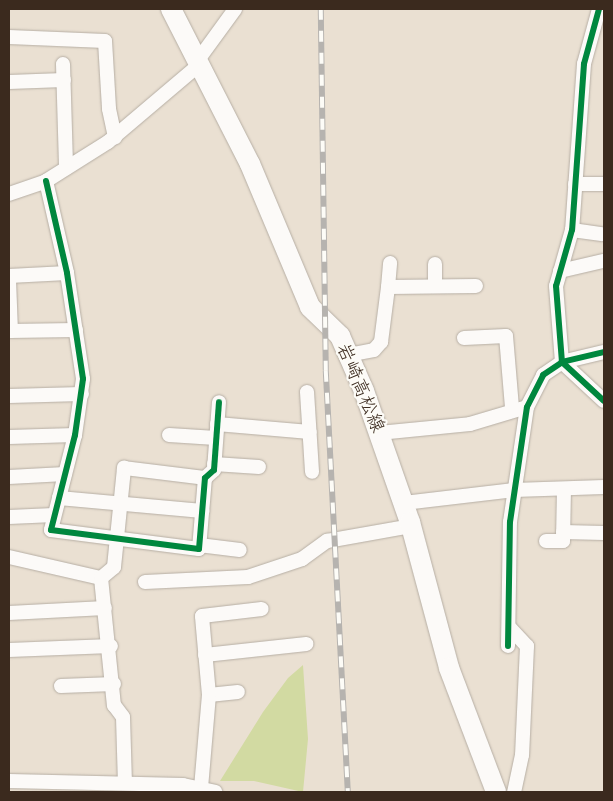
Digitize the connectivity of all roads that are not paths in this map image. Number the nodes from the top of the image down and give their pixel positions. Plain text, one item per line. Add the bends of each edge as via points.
1 (171, 9) edge
2 (235, 9) edge
3 (599, 9) edge
4 (9, 38) edge
5 (199, 62) junction
6 (63, 64) dead end
7 (64, 80) junction
8 (9, 82) edge
9 (115, 137) junction
10 (66, 168) junction
11 (46, 181) junction
12 (575, 184) junction
13 (604, 184) edge
14 (9, 194) edge
15 (572, 230) junction
16 (602, 234) dead end
17 (603, 261) edge
18 (390, 263) dead end
19 (435, 264) dead end
20 (560, 271) junction
21 (67, 273) junction
22 (9, 276) edge
23 (9, 280) edge
24 (435, 286) junction
25 (476, 286) dead end
26 (388, 287) junction
27 (76, 330) junction
28 (10, 331) edge
29 (464, 338) dead end
30 (604, 352) edge
31 (348, 355) junction
32 (562, 362) junction
33 (307, 392) dead end
34 (82, 394) junction
35 (9, 396) edge
36 (604, 401) edge
37 (218, 402) dead end
38 (527, 406) junction
39 (512, 408) junction
40 (217, 424) junction
41 (310, 432) junction
42 (379, 433) junction
43 (75, 434) junction
44 (169, 434) dead end
45 (9, 437) edge
46 (216, 438) junction
47 (214, 464) junction
48 (259, 467) dead end
49 (312, 472) dead end
50 (65, 474) junction
51 (9, 477) edge
52 (205, 478) junction
53 (604, 487) edge
54 (564, 489) junction
55 (514, 490) junction
56 (59, 498) junction
57 (120, 503) junction
58 (404, 503) junction
59 (202, 512) junction
60 (54, 514) junction
61 (9, 517) edge
62 (411, 526) junction
63 (563, 532) junction
64 (604, 534) edge
65 (117, 541) junction
66 (546, 541) dead end
67 (199, 545) junction
68 (240, 550) dead end
69 (9, 557) edge
70 (101, 578) junction
71 (145, 582) dead end
72 (105, 608) junction
73 (262, 609) dead end
74 (9, 613) edge
75 (510, 628) junction
76 (306, 644) dead end
77 (110, 646) junction
78 (508, 646) dead end
79 (9, 650) edge
80 (206, 655) junction
81 (114, 684) junction
82 (61, 686) dead end
83 (238, 692) dead end
84 (209, 695) junction
85 (9, 781) edge
86 (131, 786) edge
87 (46, 787) edge
88 (201, 788) junction
89 (216, 792) edge
90 (496, 792) edge
91 (514, 792) edge

1 - 5 main road, 岩崎高松線
2 - 5 street
3 - 12 street via 584,64
4 - 9 street via 105,41 107,93
5 - 9 street
5 - 31 main road, 岩崎高松線 via 250,164 310,307 340,336
6 - 7 street
7 - 8 street
7 - 10 street
9 - 10 street
10 - 11 street
11 - 14 street
11 - 21 street
12 - 13 street
12 - 15 street
15 - 16 street
15 - 20 street
17 - 20 street
18 - 26 street
19 - 24 street
20 - 32 street via 556,286
21 - 22 street
21 - 27 street
23 - 28 street
24 - 25 street
24 - 26 street
26 - 31 street via 382,342 374,350
27 - 28 street
27 - 34 street
29 - 39 street via 506,336
30 - 32 street
31 - 42 main road, 岩崎高松線
32 - 36 street
32 - 38 street via 543,374
33 - 41 street
34 - 35 street
34 - 43 street
37 - 40 street
38 - 39 street
38 - 55 street
39 - 42 street via 470,424
40 - 41 street
40 - 46 street
41 - 49 street
42 - 58 main road, 岩崎高松線
43 - 45 street
43 - 50 street
44 - 46 street
46 - 47 street
47 - 48 street
47 - 52 street
50 - 51 street
50 - 56 street
52 - 57 street via 124,468
52 - 59 street
53 - 54 street
54 - 55 street
54 - 63 street
55 - 58 street
55 - 75 street via 510,522
56 - 57 street
56 - 60 street
57 - 59 street
57 - 65 street
58 - 62 main road, 岩崎高松線
59 - 67 street
60 - 61 street
60 - 65 street via 51,530
62 - 71 street via 327,541 302,559 248,577
62 - 90 main road, 岩崎高松線 via 439,639
63 - 64 street
63 - 66 street via 562,541
65 - 67 street
65 - 70 street via 114,567
67 - 68 street
69 - 70 street
70 - 72 street
72 - 74 street
72 - 77 street
73 - 80 street via 202,616
75 - 78 street
75 - 91 street via 527,646 522,755
76 - 80 street
77 - 79 street
77 - 81 street
80 - 84 street
81 - 82 street
81 - 86 street via 114,704 124,717
83 - 84 street
84 - 88 street
85 - 87 street
86 - 87 street
86 - 88 street
88 - 89 street

